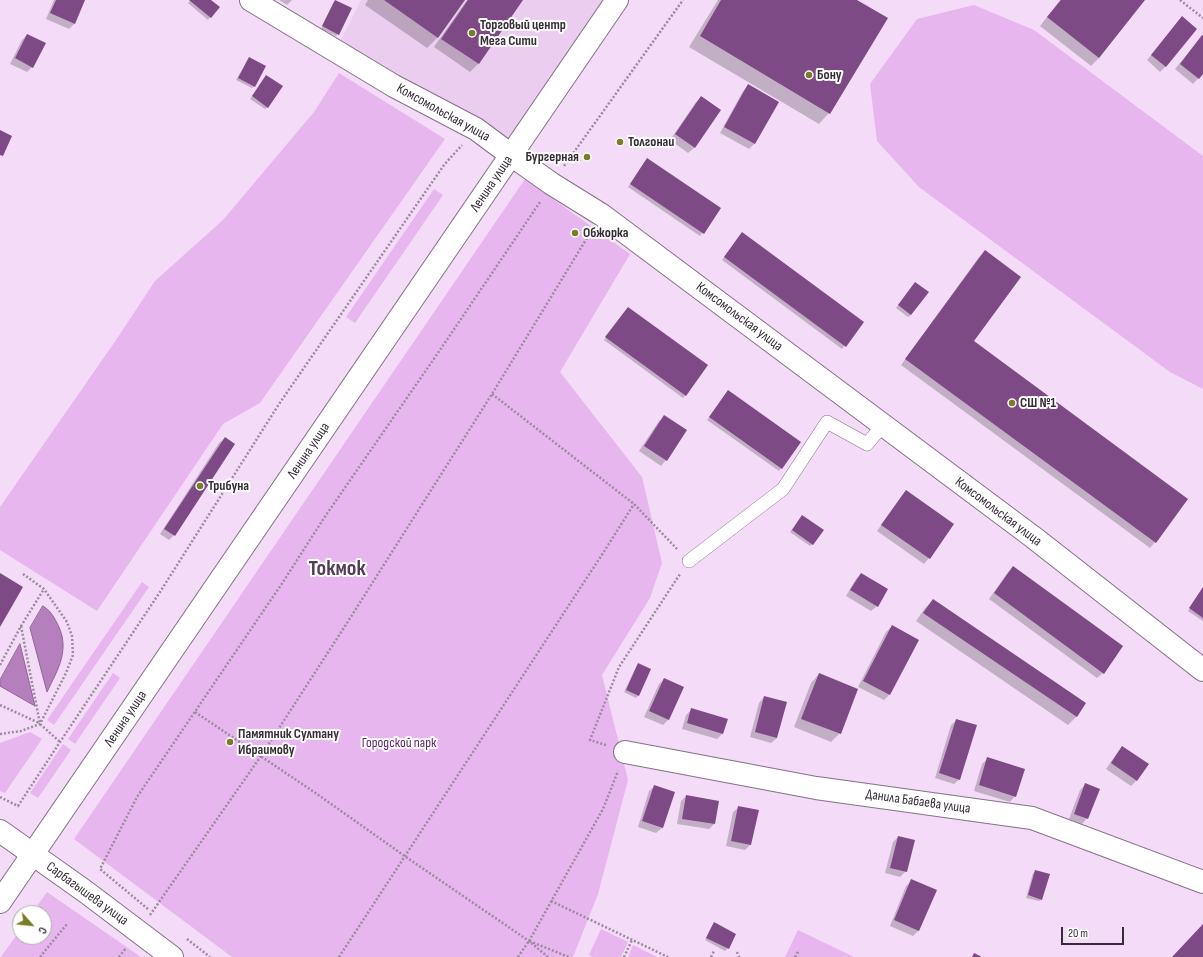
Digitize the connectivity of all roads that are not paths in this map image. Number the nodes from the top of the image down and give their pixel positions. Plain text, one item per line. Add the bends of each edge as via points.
1 (251, 0) edge
2 (618, 0) edge
3 (511, 155) junction
4 (883, 426) junction
5 (689, 561) road end
6 (1203, 670) edge
7 (625, 752) dead end
8 (0, 831) edge
9 (33, 855) junction
10 (1203, 882) edge
11 (0, 902) edge
12 (172, 957) edge

1 - 3 street, Комсомольская улица via 394,86 476,129
2 - 3 street, Ленина улица
3 - 4 street, Комсомольская улица via 602,215
3 - 9 street, Ленина улица
4 - 5 lane via 867,444 827,422 783,489
4 - 6 street, Комсомольская улица via 1033,537
7 - 10 street, Данила Бабаева улица via 816,788 1032,818
8 - 9 street, Сарбагышева улица
9 - 11 street, Ленина улица
9 - 12 street, Сарбагышева улица

